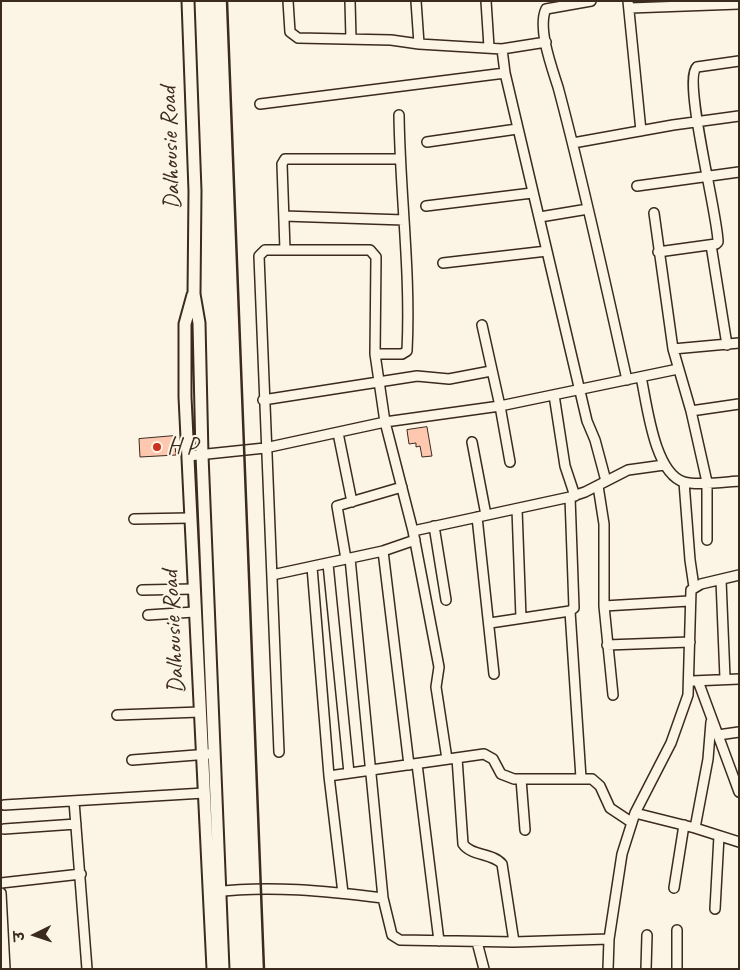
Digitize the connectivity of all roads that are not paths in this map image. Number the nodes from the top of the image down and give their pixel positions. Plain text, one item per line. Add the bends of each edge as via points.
1 (188, 1) edge
2 (288, 1) edge
3 (350, 1) edge
4 (416, 1) edge
5 (486, 1) edge
6 (591, 1) edge
7 (654, 4) edge
8 (739, 4) edge
9 (629, 5) edge
10 (351, 39) junction
11 (546, 42) junction
12 (419, 44) junction
13 (489, 47) junction
14 (502, 48) junction
15 (739, 61) edge
16 (505, 73) junction
17 (260, 104) dead end
18 (399, 115) dead end
19 (739, 116) edge
20 (697, 122) junction
21 (517, 129) junction
22 (641, 130) junction
23 (427, 142) dead end
24 (573, 143) junction
25 (400, 159) junction
26 (739, 172) edge
27 (707, 176) junction
28 (637, 186) dead end
29 (532, 193) junction
30 (426, 206) dead end
31 (588, 210) junction
32 (654, 213) dead end
33 (284, 216) junction
34 (540, 217) junction
35 (404, 220) junction
36 (711, 245) junction
37 (285, 250) junction
38 (547, 251) junction
39 (658, 252) junction
40 (443, 263) dead end
41 (194, 294) junction
42 (482, 325) dead end
43 (739, 343) edge
44 (727, 344) junction
45 (673, 349) junction
46 (375, 354) junction
47 (678, 369) junction
48 (490, 371) junction
49 (641, 377) junction
50 (627, 380) junction
51 (380, 381) junction
52 (580, 390) junction
53 (554, 395) junction
54 (263, 400) junction
55 (739, 404) edge
56 (500, 406) junction
57 (691, 410) junction
58 (385, 422) junction
59 (338, 433) junction
60 (472, 442) dead end
61 (265, 448) junction
62 (202, 455) junction
63 (188, 456) junction
64 (510, 462) dead end
65 (664, 465) junction
66 (739, 481) edge
67 (684, 482) junction
68 (706, 482) junction
69 (602, 483) junction
70 (402, 487) junction
71 (573, 496) junction
72 (352, 502) junction
73 (517, 508) junction
74 (482, 516) junction
75 (190, 518) junction
76 (134, 519) dead end
77 (434, 526) junction
78 (414, 535) junction
79 (707, 540) dead end
80 (383, 551) junction
81 (348, 559) junction
82 (328, 564) junction
83 (312, 567) junction
84 (272, 575) junction
85 (739, 575) edge
86 (721, 580) junction
87 (694, 586) junction
88 (194, 589) junction
89 (142, 590) dead end
90 (446, 600) dead end
91 (689, 602) junction
92 (604, 606) junction
93 (570, 611) junction
94 (194, 612) junction
95 (148, 615) dead end
96 (521, 618) junction
97 (490, 622) junction
98 (690, 642) junction
99 (607, 645) junction
100 (494, 674) dead end
101 (725, 678) junction
102 (739, 679) edge
103 (694, 681) junction
104 (613, 695) dead end
105 (200, 712) junction
106 (117, 715) dead end
107 (711, 716) junction
108 (739, 732) edge
109 (718, 735) junction
110 (279, 752) dead end
111 (208, 754) junction
112 (457, 758) junction
113 (447, 759) junction
114 (132, 760) dead end
115 (413, 764) junction
116 (370, 770) junction
117 (349, 773) junction
118 (329, 776) junction
119 (581, 778) junction
120 (521, 779) junction
121 (739, 792) edge
122 (204, 793) junction
123 (74, 801) junction
124 (4, 805) dead end
125 (633, 818) junction
126 (76, 824) junction
127 (684, 825) junction
128 (695, 828) junction
129 (4, 829) dead end
130 (525, 830) dead end
131 (719, 836) junction
132 (739, 842) edge
133 (81, 874) junction
134 (1, 883) edge
135 (674, 888) dead end
136 (214, 892) junction
137 (1, 893) edge
138 (343, 893) junction
139 (383, 898) junction
140 (715, 909) dead end
141 (677, 930) dead end
142 (647, 935) dead end
143 (609, 939) junction
144 (440, 941) junction
145 (477, 942) junction
146 (514, 942) junction
147 (5, 969) edge
148 (87, 969) edge
149 (213, 969) edge
150 (223, 969) edge
151 (484, 969) edge
152 (608, 969) edge
153 (646, 969) edge
154 (677, 969) edge

1 - 41 street, Dalhousie Road via 195,192
2 - 10 street via 289,28 295,37
3 - 10 street
4 - 12 street
5 - 13 street
6 - 11 street via 546,9
7 - 8 street
7 - 9 street
9 - 22 street
10 - 12 street
11 - 14 street
11 - 24 street
12 - 13 street
13 - 14 street
14 - 16 street
15 - 20 street via 702,65 694,69
16 - 17 street
16 - 21 street
18 - 25 street
19 - 20 street
20 - 22 street
20 - 27 street
21 - 23 street
21 - 29 street
22 - 24 street
24 - 31 street
25 - 33 street via 285,159 282,164
25 - 35 street
26 - 27 street
27 - 28 street
27 - 36 street via 718,237 716,244
29 - 30 street
29 - 34 street
31 - 34 street
31 - 50 street
32 - 39 street
33 - 35 street
33 - 37 street
34 - 38 street
35 - 46 street via 408,352
36 - 39 street
36 - 44 street
37 - 46 street via 375,252
37 - 54 street via 265,250 259,256
38 - 40 street
38 - 52 street
39 - 45 street
41 - 62 street, Dalhousie Road via 199,323
41 - 63 street, Dalhousie Road via 185,324
42 - 48 street
43 - 44 street
44 - 45 street
45 - 47 street
46 - 51 street
47 - 49 street
47 - 57 street
48 - 51 street via 449,379 417,376
48 - 56 street
49 - 50 street
49 - 65 street
50 - 52 street
51 - 54 street
51 - 58 street
52 - 53 street
52 - 69 street
53 - 56 street
53 - 71 street
54 - 61 street
55 - 57 street
56 - 58 street
56 - 64 street
57 - 68 street
58 - 59 street
58 - 70 street
59 - 61 street
59 - 72 street
60 - 74 street
61 - 62 street
61 - 84 street
62 - 63 street
62 - 111 street, Dalhousie Road
63 - 75 street, Dalhousie Road
65 - 67 street
65 - 69 street via 628,470
66 - 68 street
67 - 68 street
67 - 87 street
68 - 79 street
69 - 71 street
69 - 92 street
70 - 72 street
70 - 78 street
71 - 73 street
71 - 93 street via 575,606
72 - 81 street via 340,504 336,509
73 - 74 street
73 - 96 street
74 - 77 street
74 - 97 street
75 - 76 street
75 - 88 street, Dalhousie Road
77 - 78 street
77 - 90 street
78 - 80 street
78 - 113 street via 439,667 436,687
80 - 81 street
80 - 115 street
81 - 82 street
81 - 116 street
82 - 83 street
82 - 117 street
83 - 84 street
83 - 118 street
84 - 110 street
85 - 86 street
86 - 87 street
86 - 101 street
87 - 91 street
88 - 89 street
88 - 94 street, Dalhousie Road
91 - 92 street
91 - 98 street
92 - 99 street
93 - 96 street
93 - 119 street
94 - 95 street
94 - 105 street, Dalhousie Road
96 - 97 street
97 - 100 street
98 - 99 street
98 - 103 street
99 - 104 street
101 - 102 street
101 - 103 street
103 - 107 street
103 - 125 street via 671,743
105 - 106 street
105 - 111 street, Dalhousie Road
107 - 109 street
107 - 128 street via 708,759
108 - 109 street
109 - 121 street
111 - 114 street
111 - 122 street, Dalhousie Road
111 - 136 street, Dalhousie Road
112 - 113 street
112 - 120 street via 488,755 501,774
112 - 146 street via 463,844 502,864
113 - 115 street
115 - 116 street
115 - 144 street
116 - 117 street
116 - 139 street
117 - 118 street
118 - 138 street
119 - 120 street
119 - 125 street via 597,782 610,808
120 - 130 street
122 - 123 street
122 - 136 street, Dalhousie Road
123 - 124 street
123 - 126 street
125 - 127 street
125 - 143 street via 618,872
126 - 129 street
126 - 133 street
127 - 128 street
127 - 135 street
128 - 131 street
131 - 132 street
131 - 140 street
133 - 134 street
133 - 148 street
136 - 138 street via 262,889
136 - 149 street, Dalhousie Road
136 - 150 street, Dalhousie Road
137 - 147 street
138 - 139 street
139 - 144 street via 394,938
141 - 154 street
142 - 153 street
143 - 146 street
143 - 152 street
144 - 145 street
145 - 146 street
145 - 151 street

